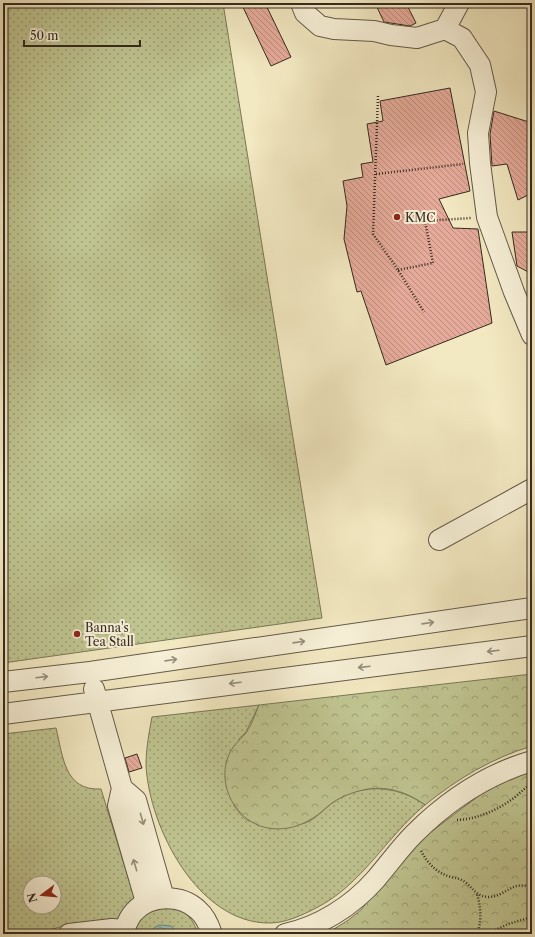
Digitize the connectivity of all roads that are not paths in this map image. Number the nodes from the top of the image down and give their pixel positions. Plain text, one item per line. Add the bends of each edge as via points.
1 (302, 3) edge
2 (459, 3) edge
3 (445, 29) junction
4 (532, 335) edge
5 (532, 489) edge
6 (439, 540) dead end
7 (532, 608) edge
8 (532, 646) edge
9 (90, 672) junction
10 (3, 682) edge
11 (97, 701) junction
12 (3, 714) edge
13 (532, 761) edge
14 (155, 900) junction
15 (124, 932) edge
16 (69, 934) edge
17 (212, 934) edge
18 (285, 934) edge

1 - 3 street via 305,13 320,26 334,29 374,31 417,38
2 - 3 street
3 - 4 street via 462,38 480,65 486,92 478,133 487,216
5 - 6 street
9 -> 7 street
8 -> 11 street
10 -> 9 street
9 - 11 street
11 - 12 street
11 - 14 street via 122,788 118,806
13 - 18 street via 487,780 467,792 423,825 375,880 350,903 322,921
14 - 15 street via 134,912
14 - 17 street via 174,898 187,902 199,910
15 - 16 street via 112,928

